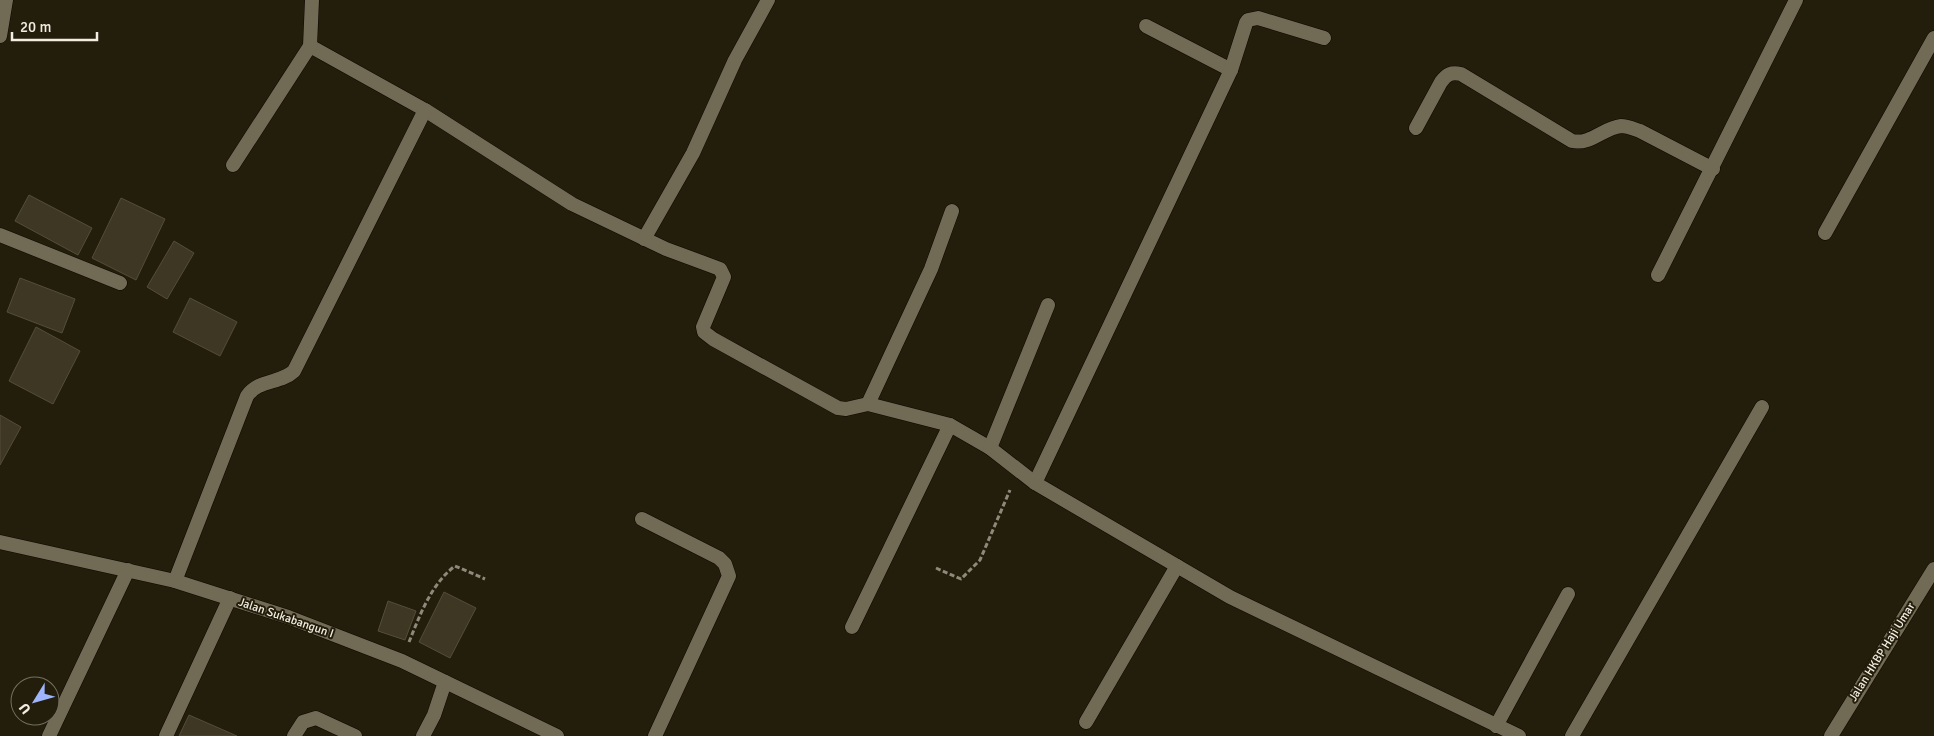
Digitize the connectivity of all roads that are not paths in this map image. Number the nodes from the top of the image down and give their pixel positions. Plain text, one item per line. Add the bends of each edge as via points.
1 (6, 0) edge
2 (312, 0) edge
3 (768, 0) edge
4 (1796, 0) edge
5 (1146, 26) dead end
6 (0, 36) edge
7 (1324, 38) dead end
8 (1934, 38) edge
9 (310, 46) junction
10 (1231, 70) junction
11 (425, 110) junction
12 (1416, 128) dead end
13 (232, 165) dead end
14 (1713, 169) junction
15 (952, 210) dead end
16 (1824, 232) dead end
17 (0, 235) edge
18 (644, 239) junction
19 (1658, 274) dead end
20 (120, 283) dead end
21 (1048, 305) dead end
22 (868, 404) junction
23 (1762, 407) dead end
24 (950, 425) junction
25 (990, 448) junction
26 (1035, 483) junction
27 (642, 519) dead end
28 (0, 542) edge
29 (1177, 566) junction
30 (1934, 569) edge
31 (128, 570) junction
32 (175, 580) junction
33 (1568, 594) dead end
34 (230, 598) junction
35 (852, 627) dead end
36 (445, 682) junction
37 (1086, 722) dead end
38 (1496, 726) junction
39 (49, 736) edge
40 (166, 736) edge
41 (294, 736) edge
42 (355, 736) edge
43 (423, 736) edge
44 (557, 736) edge
45 (655, 736) edge
46 (1519, 736) edge
47 (1572, 736) edge
48 (1831, 736) edge

1 - 6 street
2 - 9 street
3 - 18 street via 735,60 693,153
4 - 14 street
5 - 10 street
7 - 10 street via 1253,18 1243,28
8 - 16 street
9 - 11 street
9 - 13 street
10 - 26 street
11 - 18 street via 572,204
11 - 32 street via 294,371 283,379 260,384 247,396
12 - 14 street via 1445,76 1454,73 1461,74 1572,140 1584,142 1620,126 1628,127 1640,130
14 - 19 street
15 - 22 street via 931,269
17 - 20 street
18 - 22 street via 723,271 724,277 703,327 707,334 838,408
21 - 25 street
22 - 24 street
23 - 47 street
24 - 25 street
24 - 35 street
25 - 26 street
26 - 29 street
27 - 45 street via 719,558 729,576
28 - 31 street, Jalan Sukabangun I
29 - 37 street
29 - 38 street via 1230,597
30 - 48 street, Jalan HKBP Haji Umar
31 - 32 street, Jalan Sukabangun I
31 - 39 street
32 - 34 street, Jalan Sukabangun I
33 - 38 street
34 - 36 street, Jalan Sukabangun I via 402,661
34 - 40 street
36 - 43 street
36 - 44 street, Jalan Sukabangun I
38 - 46 street
41 - 42 street via 303,722 316,718

